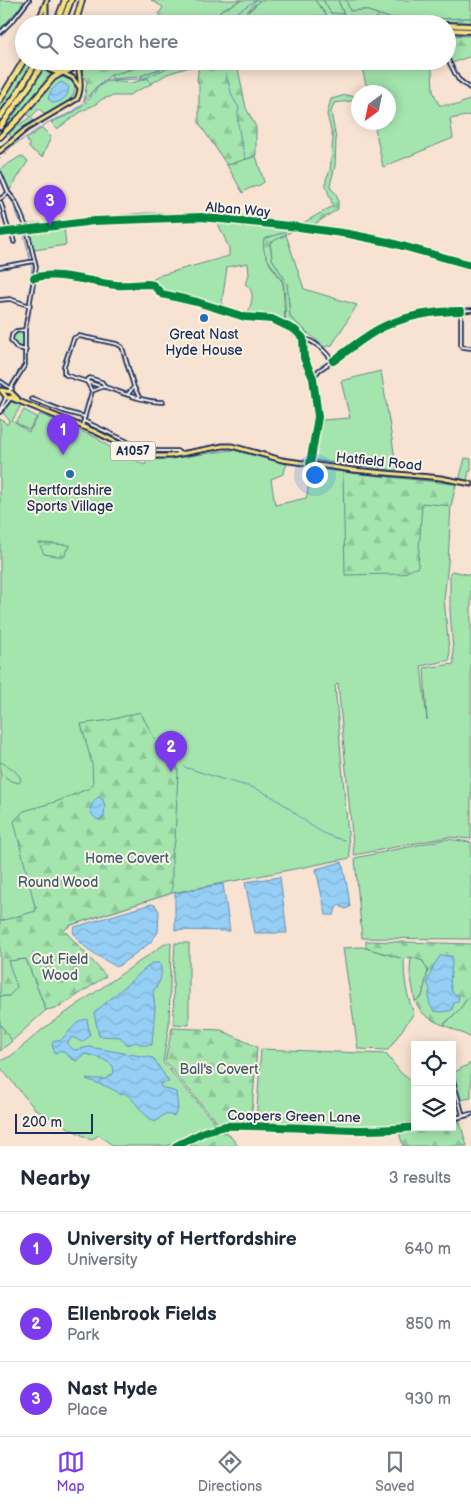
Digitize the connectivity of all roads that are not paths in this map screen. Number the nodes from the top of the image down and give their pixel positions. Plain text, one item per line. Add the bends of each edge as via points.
1 (29, 0) edge
2 (65, 0) edge
3 (71, 0) edge
4 (82, 0) edge
5 (47, 2) edge
6 (17, 15) edge
7 (42, 15) edge
8 (46, 15) edge
9 (59, 15) edge
10 (65, 15) edge
11 (78, 15) edge
12 (15, 18) edge
13 (456, 25) edge
14 (471, 26) edge
15 (456, 30) edge
16 (471, 31) edge
17 (0, 33) edge
18 (18, 70) edge
19 (31, 70) edge
20 (39, 70) edge
21 (50, 70) edge
22 (69, 70) edge
23 (79, 70) edge
24 (453, 70) edge
25 (62, 73) junction
26 (80, 89) junction
27 (471, 89) edge
28 (0, 100) edge
29 (0, 117) edge
30 (0, 126) edge
31 (0, 137) edge
32 (0, 151) edge
33 (0, 173) edge
34 (8, 192) junction
35 (0, 201) edge
36 (14, 242) dead end
37 (35, 261) junction
38 (0, 267) edge
39 (36, 269) junction
40 (42, 275) junction
41 (34, 278) junction
42 (0, 300) edge
43 (30, 306) junction
44 (471, 310) edge
45 (25, 330) junction
46 (303, 338) junction
47 (471, 348) edge
48 (26, 350) junction
49 (313, 378) junction
50 (0, 381) edge
51 (87, 382) junction
52 (104, 387) junction
53 (134, 387) junction
54 (0, 390) edge
55 (92, 391) junction
56 (9, 394) junction
57 (128, 394) junction
58 (139, 398) junction
59 (32, 399) dead end
60 (163, 402) dead end
61 (0, 411) edge
62 (85, 417) junction
63 (84, 421) junction
64 (82, 426) junction
65 (180, 455) junction
66 (310, 464) junction
67 (471, 484) edge
68 (455, 1086) edge
69 (471, 1114) edge
70 (463, 1116) junction
71 (456, 1118) edge
72 (411, 1127) edge
73 (176, 1146) edge

1 - 6 street
2 - 9 highway
3 - 10 highway
4 - 11 highway
5 - 7 main road
5 - 8 main road
12 - 17 street
13 - 14 highway
15 - 16 highway
18 - 28 highway
19 - 29 highway
20 - 30 highway
21 - 25 highway, bridge
22 - 25 highway
23 - 26 main road
24 - 27 street via 458,79
25 - 26 main road via 73,78
25 - 31 highway via 53,78
26 - 32 main road via 74,102 26,129
33 - 34 street
34 - 35 street
34 - 37 street via 16,202 27,229
35 - 36 street
37 - 38 street
37 - 39 street
39 - 40 street
39 - 41 street
40 - 41 street
40 - 46 street via 116,285 153,285 162,294 245,317 272,319
41 - 43 street
42 - 43 street via 10,299
43 - 45 street
44 - 47 street via 461,311 461,345
45 - 48 street
45 - 48 street via 16,331 11,341 17,348
46 - 49 street via 304,358
46 - 49 street via 313,341 333,360
48 - 56 street via 25,365
49 - 66 street via 318,417
50 - 56 street
51 - 52 street
51 - 53 street via 64,373 77,336 122,346
51 - 55 street
52 - 55 street
52 - 57 street
53 - 57 street
53 - 58 street
54 - 56 main road, A1057
55 - 62 street
56 - 61 street
56 - 64 main road, A1057
57 - 58 street
58 - 60 street
59 - 62 street
62 - 63 street
63 - 64 street
63 - 65 street via 143,449 177,451
64 - 65 main road, A1057 via 140,454
65 - 66 main road, Hatfield Road / A1057 via 232,446
66 - 67 main road, Hatfield Road / A1057
68 - 70 street
69 - 70 street
70 - 71 street
72 - 73 street, Coopers Green Lane via 348,1130 225,1126 206,1131

